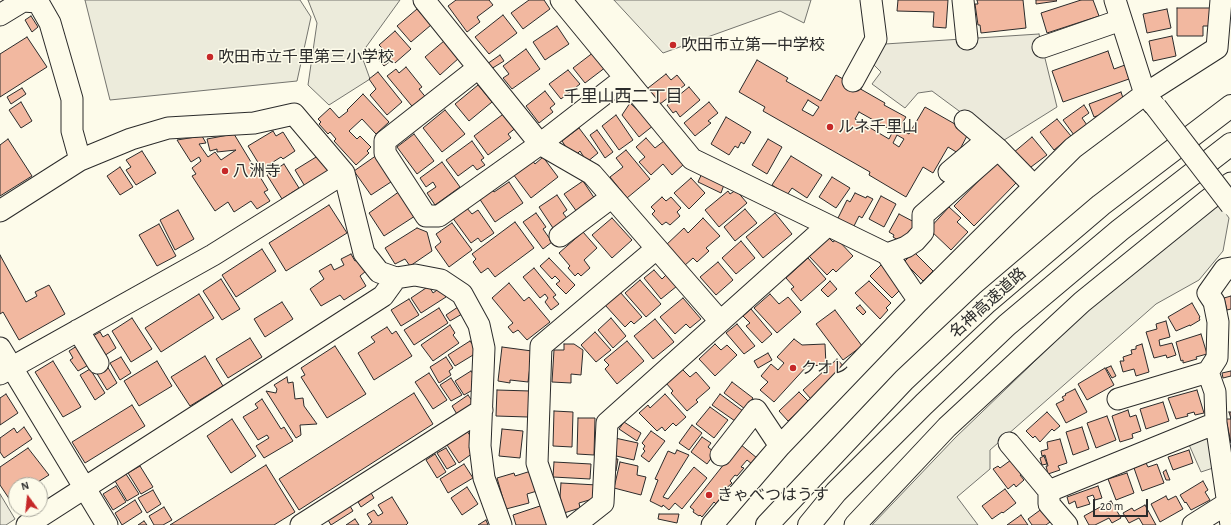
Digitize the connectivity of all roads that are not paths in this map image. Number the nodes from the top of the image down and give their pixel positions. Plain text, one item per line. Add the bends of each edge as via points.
1 (424, 0) edge
2 (561, 0) edge
3 (872, 0) edge
4 (963, 0) edge
5 (1115, 0) edge
6 (1221, 0) edge
7 (0, 15) edge
8 (1121, 20) junction
9 (967, 39) dead end
10 (1043, 47) dead end
11 (478, 68) junction
12 (625, 78) junction
13 (853, 81) dead end
14 (1151, 100) junction
15 (1231, 106) edge
16 (965, 121) dead end
17 (540, 144) junction
18 (992, 144) junction
19 (1231, 144) edge
20 (80, 160) junction
21 (949, 172) dead end
22 (344, 173) junction
23 (1231, 184) edge
24 (1034, 186) junction
25 (612, 197) junction
26 (1231, 205) edge
27 (0, 211) edge
28 (828, 226) junction
29 (560, 236) dead end
30 (656, 249) junction
31 (887, 254) junction
32 (1231, 268) edge
33 (396, 278) junction
34 (919, 302) junction
35 (720, 321) junction
36 (78, 330) junction
37 (0, 348) edge
38 (98, 362) dead end
39 (6, 371) edge
40 (1208, 372) junction
41 (1223, 391) edge
42 (1118, 400) dead end
43 (482, 410) junction
44 (1216, 423) junction
45 (1009, 443) dead end
46 (780, 446) junction
47 (721, 455) dead end
48 (85, 488) junction
49 (1049, 491) junction
50 (1229, 502) edge
51 (27, 525) edge
52 (107, 525) edge
53 (301, 525) edge
54 (501, 525) edge
55 (558, 525) edge
56 (575, 525) edge
57 (712, 525) edge
58 (766, 525) edge
59 (809, 525) edge
60 (855, 525) edge
61 (1067, 525) edge
62 (1192, 525) edge
63 (1231, 525) edge

1 - 11 street
2 - 12 street
3 - 13 street via 876,39
4 - 9 street
5 - 8 street
6 - 14 street via 1217,48 1176,74
7 - 20 street via 23,1 38,2 50,23 72,99 72,131
8 - 10 street
8 - 14 street
11 - 17 street
11 - 17 street via 385,141 385,153 426,216 439,216
12 - 17 street
12 - 28 street via 692,159
14 - 24 street via 1073,148
14 - 26 street, bridge
15 - 58 highway, 名神高速道路 via 1101,205 987,302 904,380
16 - 18 street
17 - 25 street via 592,174
18 - 21 street
18 - 24 street
18 - 31 street via 923,215 923,232 916,241
19 - 59 highway, 名神高速道路 via 1120,230 1007,324 836,492
20 - 22 street via 130,139 168,128 254,123 294,114
20 - 27 street
22 - 33 street via 364,253 379,272
22 - 36 street via 213,255
23 - 60 street via 1082,302 947,427
24 - 34 street
25 - 29 street
25 - 30 street
28 - 31 street
28 - 35 street
30 - 35 street
30 - 55 street via 541,346 537,463
31 - 34 street
32 - 40 street via 1225,270 1208,293 1214,302 1218,322 1217,358
33 - 43 street via 415,276 441,280 462,294 479,325 484,348
33 - 48 street via 383,296
34 - 46 street
35 - 56 street via 607,422 603,503
36 - 38 street
36 - 39 street
37 - 39 street
39 - 48 street
40 - 41 street
40 - 42 street
41 - 44 street
43 - 53 street
43 - 54 street via 480,446 484,478
44 - 49 street
44 - 50 street
45 - 49 street
46 - 47 street via 756,410
46 - 57 street
48 - 51 street
48 - 52 street
49 - 61 street via 1049,504
50 - 62 street
50 - 63 street

